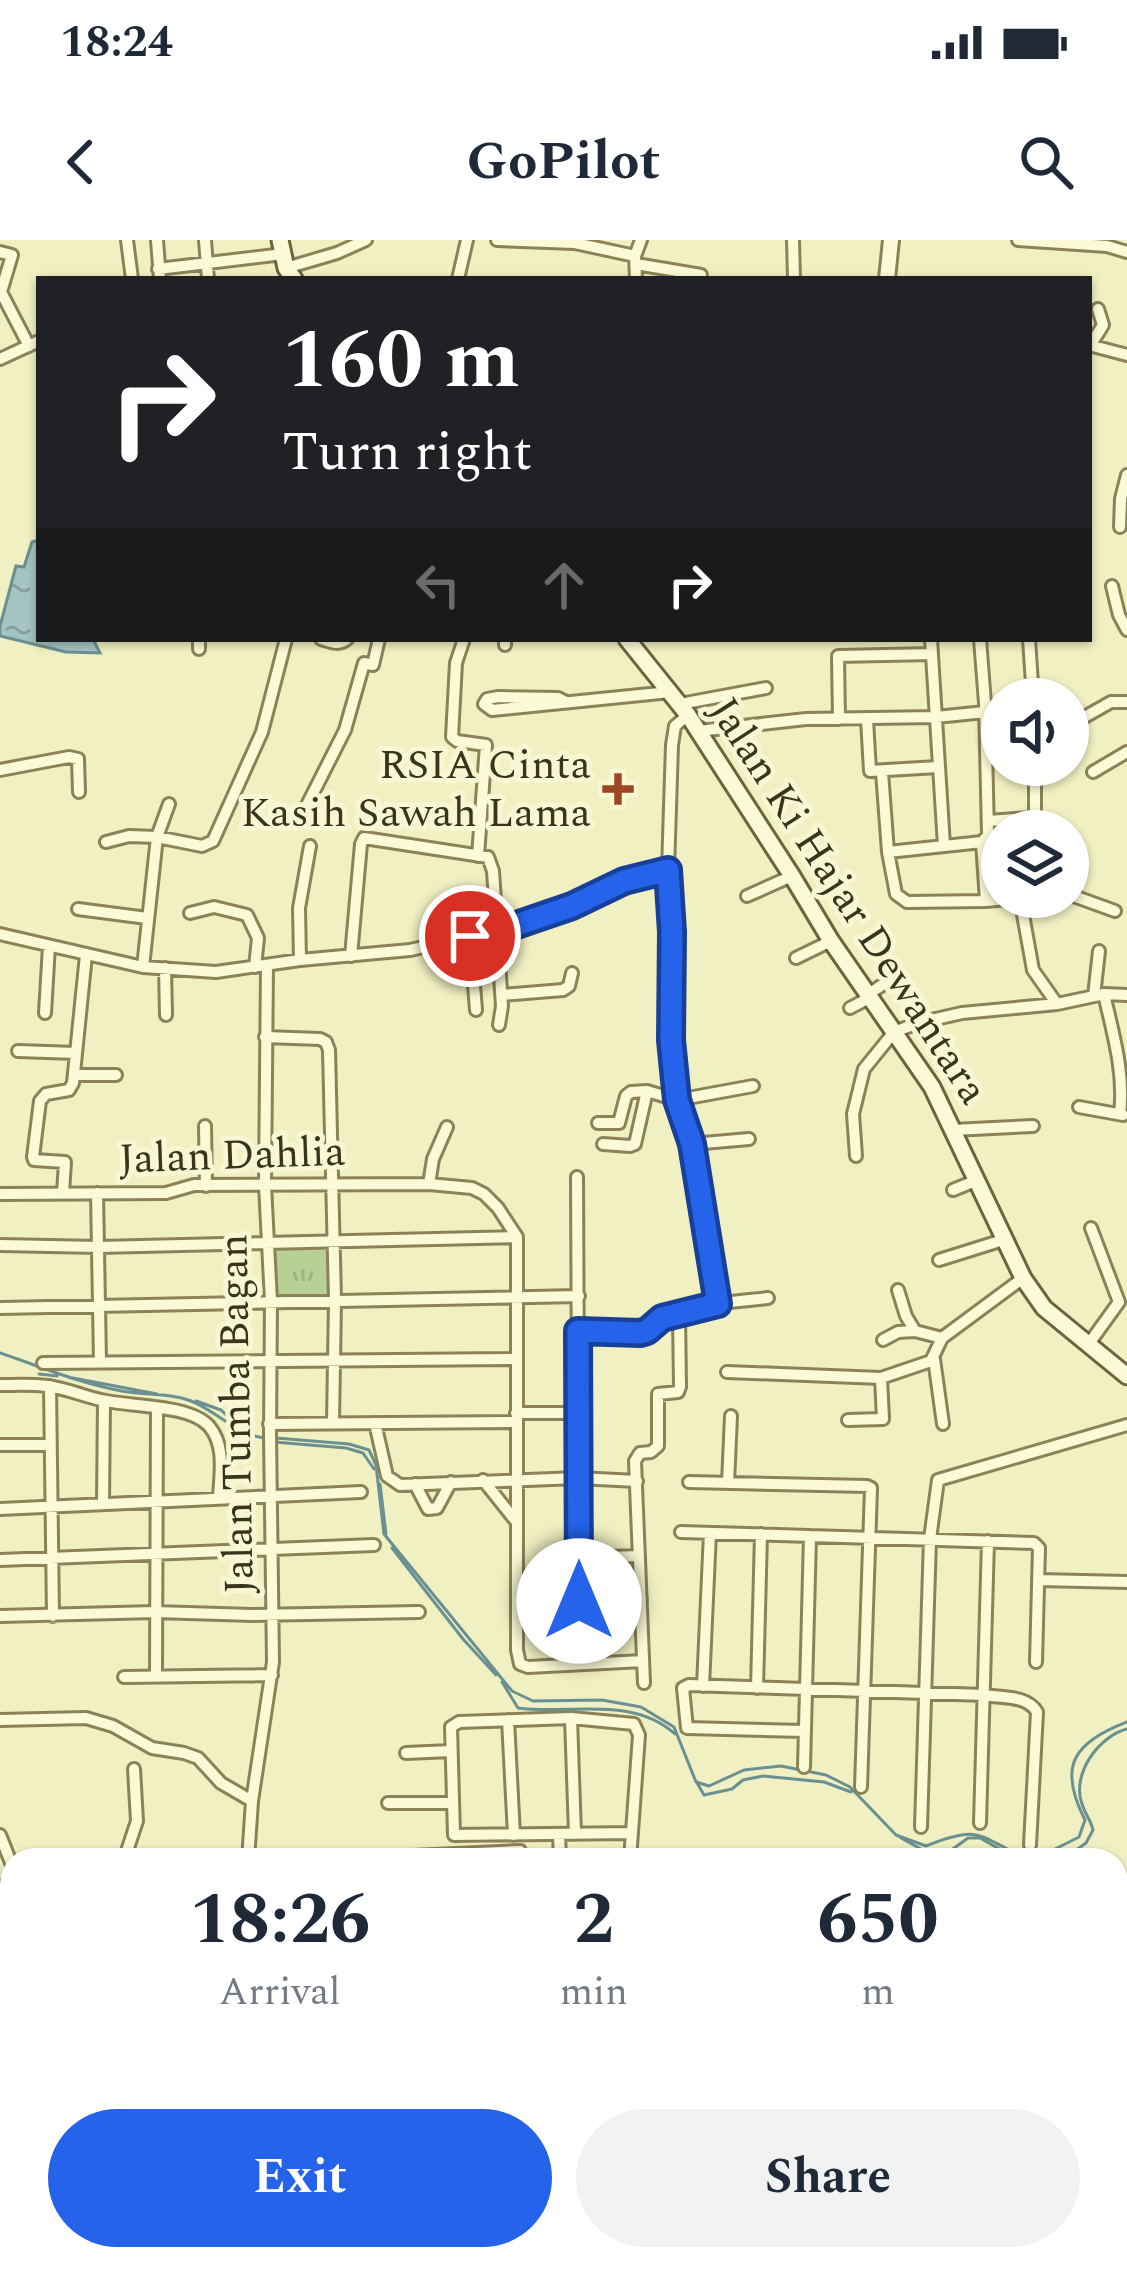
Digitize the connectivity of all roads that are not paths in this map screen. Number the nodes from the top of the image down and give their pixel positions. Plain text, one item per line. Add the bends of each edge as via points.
1 (127, 240) edge
2 (157, 240) edge
3 (205, 240) edge
4 (366, 240) edge
5 (467, 240) edge
6 (497, 240) edge
7 (641, 240) edge
8 (794, 240) edge
9 (891, 240) edge
10 (527, 241) edge
11 (1023, 241) edge
12 (1107, 243) edge
13 (0, 252) edge
14 (1127, 252) edge
15 (286, 260) edge
16 (636, 260) junction
17 (206, 265) junction
18 (159, 274) edge
19 (701, 275) dead end
20 (132, 276) edge
21 (208, 276) edge
22 (459, 276) edge
23 (636, 276) edge
24 (794, 276) edge
25 (887, 276) edge
26 (0, 292) edge
27 (1098, 309) dead end
28 (34, 343) edge
29 (1092, 343) edge
30 (1092, 347) edge
31 (1127, 356) edge
32 (0, 359) edge
33 (1127, 475) edge
34 (1120, 527) dead end
35 (1112, 586) dead end
36 (1127, 630) edge
37 (285, 642) edge
38 (378, 642) edge
39 (463, 642) edge
40 (629, 642) edge
41 (877, 642) edge
42 (931, 642) edge
43 (980, 642) edge
44 (1030, 642) edge
45 (932, 654) junction
46 (878, 656) junction
47 (983, 678) edge
48 (1032, 678) edge
49 (766, 688) dead end
50 (571, 704) junction
51 (679, 704) junction
52 (1126, 706) edge
53 (981, 708) edge
54 (1089, 714) edge
55 (936, 716) junction
56 (839, 719) junction
57 (867, 719) junction
58 (698, 731) junction
59 (1127, 752) edge
60 (938, 767) junction
61 (0, 770) edge
62 (882, 772) junction
63 (1093, 772) dead end
64 (80, 792) dead end
65 (169, 803) dead end
66 (339, 820) dead end
67 (157, 837) junction
68 (106, 842) dead end
69 (981, 842) edge
70 (310, 846) dead end
71 (944, 846) junction
72 (888, 852) junction
73 (478, 856) junction
74 (668, 870) junction
75 (793, 876) junction
76 (747, 896) dead end
77 (981, 901) edge
78 (1089, 902) edge
79 (77, 908) dead end
80 (1115, 911) dead end
81 (190, 913) dead end
82 (147, 918) junction
83 (1027, 918) edge
84 (496, 932) junction
85 (0, 934) edge
86 (470, 936) junction
87 (831, 941) junction
88 (49, 946) junction
89 (1099, 951) dead end
90 (86, 955) junction
91 (351, 956) junction
92 (796, 958) dead end
93 (300, 960) junction
94 (261, 966) junction
95 (142, 967) junction
96 (165, 968) junction
97 (572, 973) dead end
98 (899, 974) dead end
99 (1099, 994) junction
100 (502, 995) junction
101 (1127, 995) edge
102 (868, 997) junction
103 (1058, 1004) junction
104 (850, 1009) dead end
105 (476, 1010) dead end
106 (45, 1013) dead end
107 (166, 1015) dead end
108 (499, 1025) dead end
109 (894, 1032) junction
110 (265, 1037) junction
111 (19, 1051) dead end
112 (76, 1053) junction
113 (74, 1075) junction
114 (116, 1075) dead end
115 (753, 1086) dead end
116 (646, 1091) junction
117 (677, 1100) junction
118 (1079, 1107) dead end
119 (1124, 1115) edge
120 (598, 1123) dead end
121 (206, 1126) dead end
122 (1033, 1126) dead end
123 (446, 1127) dead end
124 (953, 1130) junction
125 (749, 1139) dead end
126 (604, 1144) dead end
127 (692, 1144) junction
128 (856, 1156) dead end
129 (577, 1178) dead end
130 (974, 1181) junction
131 (429, 1184) junction
132 (265, 1185) junction
133 (206, 1186) junction
134 (333, 1186) junction
135 (953, 1190) dead end
136 (63, 1193) junction
137 (98, 1193) junction
138 (0, 1194) edge
139 (1091, 1228) dead end
140 (517, 1237) junction
141 (333, 1240) junction
142 (1003, 1240) junction
143 (269, 1241) junction
144 (0, 1245) edge
145 (99, 1247) junction
146 (939, 1260) dead end
147 (1023, 1278) junction
148 (898, 1290) dead end
149 (579, 1296) junction
150 (516, 1297) junction
151 (768, 1298) dead end
152 (334, 1300) junction
153 (271, 1301) junction
154 (1123, 1302) edge
155 (99, 1304) junction
156 (718, 1304) junction
157 (0, 1308) edge
158 (680, 1313) junction
159 (915, 1330) junction
160 (578, 1331) junction
161 (942, 1338) junction
162 (883, 1340) dead end
163 (1088, 1345) junction
164 (934, 1359) junction
165 (516, 1360) junction
166 (271, 1361) junction
167 (334, 1361) junction
168 (100, 1362) junction
169 (43, 1363) dead end
170 (727, 1372) dead end
171 (1127, 1376) edge
172 (881, 1378) junction
173 (0, 1385) edge
174 (50, 1386) junction
175 (104, 1401) junction
176 (157, 1408) junction
177 (578, 1413) junction
178 (731, 1416) dead end
179 (516, 1418) junction
180 (848, 1420) dead end
181 (333, 1423) junction
182 (375, 1423) junction
183 (943, 1424) dead end
184 (1127, 1425) edge
185 (269, 1429) junction
186 (0, 1444) edge
187 (50, 1445) junction
188 (578, 1478) junction
189 (515, 1479) junction
190 (483, 1480) junction
191 (452, 1481) junction
192 (637, 1481) junction
193 (689, 1482) dead end
194 (728, 1483) junction
195 (415, 1484) junction
196 (361, 1492) dead end
197 (271, 1496) junction
198 (219, 1498) junction
199 (156, 1501) junction
200 (103, 1504) junction
201 (51, 1507) junction
202 (0, 1508) edge
203 (516, 1522) junction
204 (681, 1532) dead end
205 (710, 1533) junction
206 (760, 1534) junction
207 (811, 1536) junction
208 (869, 1538) junction
209 (930, 1539) junction
210 (988, 1541) junction
211 (374, 1545) dead end
212 (272, 1550) junction
213 (155, 1554) junction
214 (639, 1556) junction
215 (51, 1558) junction
216 (578, 1558) junction
217 (0, 1560) edge
218 (1038, 1580) junction
219 (1127, 1582) edge
220 (641, 1600) junction
221 (579, 1601) junction
222 (518, 1603) junction
223 (155, 1612) junction
224 (419, 1612) dead end
225 (274, 1614) junction
226 (0, 1616) edge
227 (53, 1616) junction
228 (643, 1661) junction
229 (1036, 1662) dead end
230 (156, 1676) junction
231 (272, 1676) junction
232 (124, 1677) dead end
233 (644, 1683) dead end
234 (704, 1686) junction
235 (757, 1688) junction
236 (806, 1690) junction
237 (864, 1691) junction
238 (925, 1694) junction
239 (984, 1695) junction
240 (571, 1718) junction
241 (0, 1720) edge
242 (508, 1720) junction
243 (806, 1731) junction
244 (451, 1751) junction
245 (406, 1753) dead end
246 (804, 1767) dead end
247 (134, 1769) dead end
248 (861, 1787) dead end
249 (252, 1801) junction
250 (388, 1803) dead end
251 (453, 1803) junction
252 (980, 1823) dead end
253 (921, 1827) dead end
254 (631, 1833) junction
255 (514, 1834) junction
256 (560, 1834) junction
257 (575, 1834) junction
258 (1030, 1845) dead end
259 (128, 1848) edge
260 (249, 1848) edge
261 (560, 1848) edge
262 (630, 1848) edge

1 - 20 street
2 - 18 street
3 - 17 street
4 - 15 street
5 - 22 street
6 - 10 street
7 - 16 street
8 - 24 street
9 - 25 street
10 - 16 street via 575,243
11 - 12 street
12 - 14 street
13 - 26 street via 12,254
15 - 17 street
16 - 19 street
16 - 23 street
17 - 18 street
17 - 21 street
26 - 28 street
27 - 29 street via 1103,325
28 - 32 street
30 - 31 street
33 - 34 street
35 - 36 street
37 - 67 street via 262,732 213,842
38 - 66 street via 306,807
39 - 73 street via 452,737 486,745
40 - 51 main road, Jalan Ki Hajar Dewantara
41 - 46 street
42 - 45 street
43 - 47 street
44 - 48 street
45 - 46 street
45 - 55 street
46 - 56 street via 836,658
49 - 51 street
50 - 50 street via 492,710 484,701 558,698
50 - 51 street
51 - 58 main road, Jalan Ki Hajar Dewantara
51 - 74 street
52 - 54 street via 1111,702
53 - 55 street
55 - 57 street
55 - 60 street
56 - 57 street
56 - 58 street
57 - 62 street via 869,770
58 - 75 main road, Jalan Ki Hajar Dewantara
59 - 63 street
60 - 62 street
60 - 71 street
61 - 64 street via 77,759
62 - 72 street
65 - 67 street
67 - 68 street
67 - 82 street
69 - 71 street
70 - 93 street
71 - 72 street
72 - 77 street via 903,901
73 - 84 street via 488,857 493,872
73 - 91 street via 363,839
74 - 84 street
74 - 117 street
75 - 76 street
75 - 87 main road, Jalan Ki Hajar Dewantara via 804,908
78 - 80 street
79 - 82 street
81 - 94 street, Jalan Tumba Bagan via 214,907 247,915
82 - 95 street
83 - 103 street via 1035,975
84 - 86 street
84 - 100 street
85 - 88 street
86 - 91 street
86 - 105 street
87 - 92 street
87 - 102 main road, Jalan Ki Hajar Dewantara
88 - 90 street
88 - 106 street
89 - 99 street
90 - 95 street
90 - 112 street
91 - 93 street
93 - 94 street
94 - 96 street
94 - 110 street, Jalan Tumba Bagan
95 - 96 street
96 - 107 street
97 - 100 street via 563,990
98 - 102 street
99 - 101 street
99 - 103 street
99 - 119 street via 1121,1068
100 - 108 street
102 - 104 street
102 - 109 main road, Jalan Ki Hajar Dewantara
103 - 109 street via 962,1013
109 - 124 main road, Jalan Ki Hajar Dewantara
109 - 128 street via 864,1069 853,1114
110 - 132 street, Jalan Tumba Bagan
110 - 134 street via 328,1045
111 - 112 street
112 - 113 street
113 - 114 street
113 - 136 street via 70,1089 46,1094 37,1111 34,1160 65,1162
115 - 117 street
116 - 117 street
116 - 120 street via 628,1094 619,1123
116 - 126 street via 635,1144
117 - 127 street
118 - 119 street
121 - 133 street
122 - 124 street
123 - 131 street
124 - 130 main road, Jalan Ki Hajar Dewantara
125 - 127 street
127 - 156 street
129 - 149 street
130 - 135 street
130 - 142 main road, Jalan Ki Hajar Dewantara
131 - 134 street, Jalan Dahlia
131 - 140 street, Jalan Dahlia via 484,1194
132 - 133 street, Jalan Dahlia
132 - 134 street, Jalan Dahlia
132 - 143 street, Jalan Tumba Bagan
133 - 137 street, Jalan Dahlia
134 - 141 street
136 - 137 street, Jalan Dahlia
136 - 138 street, Jalan Dahlia
137 - 145 street
139 - 154 street
140 - 141 street
140 - 150 street
141 - 143 street
141 - 152 street
142 - 146 street
142 - 147 main road, Jalan Ki Hajar Dewantara
143 - 145 street
143 - 153 street, Jalan Tumba Bagan
144 - 145 street
145 - 155 street
147 - 161 street
147 - 163 main road, Jalan Ki Hajar Dewantara
148 - 159 street
149 - 150 street
149 - 160 street
150 - 152 street
150 - 165 street
151 - 156 street
152 - 153 street
152 - 167 street
153 - 155 street
153 - 166 street, Jalan Tumba Bagan
154 - 163 street
155 - 157 street
155 - 168 street
156 - 158 street
158 - 160 street via 640,1333
158 - 192 street via 680,1387 658,1394 658,1446 637,1456
159 - 161 street
159 - 162 street
160 - 177 street
161 - 164 street
163 - 171 main road, Jalan Ki Hajar Dewantara
164 - 172 street
164 - 183 street
165 - 167 street
165 - 179 street
166 - 167 street
166 - 168 street
166 - 185 street, Jalan Tumba Bagan
167 - 181 street
168 - 169 street
170 - 172 street
172 - 180 street via 883,1419
173 - 174 street
174 - 175 street
174 - 187 street
175 - 176 street
175 - 200 street
176 - 198 street via 207,1423 221,1453
176 - 199 street
177 - 179 street
177 - 188 street
178 - 194 street
179 - 182 street
179 - 189 street
181 - 182 street
181 - 185 street
182 - 195 street via 388,1477
184 - 209 street via 942,1477
185 - 197 street, Jalan Tumba Bagan
186 - 187 street
187 - 201 street
188 - 189 street
188 - 192 street
188 - 216 street
189 - 190 street
189 - 203 street
190 - 191 street
190 - 203 street
191 - 195 street
191 - 195 street via 437,1508 428,1509
192 - 214 street
193 - 194 street
194 - 208 street via 867,1486
196 - 197 street
197 - 198 street
197 - 212 street, Jalan Tumba Bagan
198 - 199 street
199 - 200 street
199 - 213 street
200 - 201 street
201 - 202 street
201 - 215 street
203 - 222 street
204 - 205 street
205 - 206 street
205 - 234 street
206 - 207 street
206 - 235 street
207 - 208 street
207 - 236 street
208 - 209 street
208 - 237 street
209 - 210 street
209 - 238 street
210 - 218 street via 1036,1544
210 - 239 street
211 - 212 street
212 - 213 street
212 - 225 street, Jalan Tumba Bagan
213 - 215 street
213 - 223 street
214 - 216 street
214 - 220 street
215 - 217 street
215 - 227 street
216 - 221 street
218 - 219 street
218 - 229 street
220 - 221 street
220 - 228 street
221 - 222 street
222 - 228 street via 523,1666
223 - 225 street
223 - 227 street
223 - 230 street
224 - 225 street
225 - 231 street, Jalan Tumba Bagan
226 - 227 street
228 - 233 street
230 - 231 street
230 - 232 street
231 - 249 street, Jalan Tumba Bagan
234 - 235 street
234 - 243 street via 682,1688 686,1728
235 - 236 street
236 - 237 street
236 - 243 street
237 - 238 street
237 - 248 street
238 - 239 street
238 - 253 street
239 - 252 street
239 - 258 street via 1026,1700 1037,1712
240 - 242 street
240 - 254 street via 636,1726
240 - 257 street
241 - 249 street via 99,1721 152,1748 198,1758
242 - 244 street via 455,1723
242 - 255 street
243 - 246 street
244 - 245 street
244 - 251 street
247 - 259 street via 137,1821
249 - 260 street, Jalan Tumba Bagan
250 - 251 street
251 - 255 street via 454,1835
254 - 257 street
254 - 262 street
255 - 256 street
256 - 257 street
256 - 261 street

